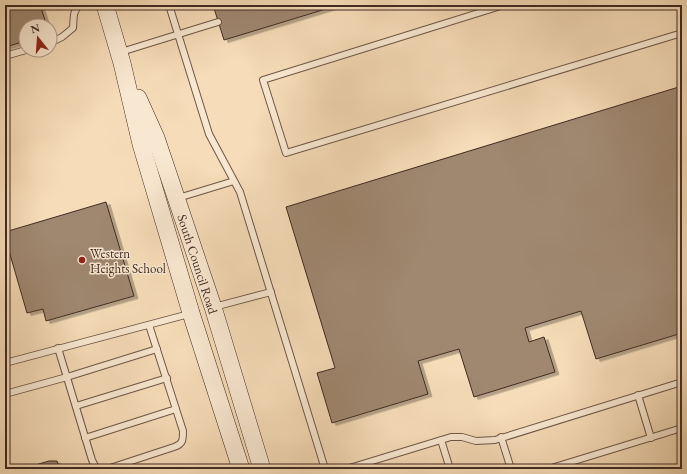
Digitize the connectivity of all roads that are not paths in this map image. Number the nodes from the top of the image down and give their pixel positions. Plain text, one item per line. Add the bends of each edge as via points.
1 (80, 5) edge
2 (105, 5) edge
3 (169, 5) edge
4 (504, 5) edge
5 (218, 22) dead end
6 (178, 34) junction
7 (682, 34) edge
8 (58, 39) edge
9 (18, 52) edge
10 (5, 56) edge
11 (121, 57) junction
12 (234, 181) junction
13 (176, 199) junction
14 (270, 292) junction
15 (213, 307) junction
16 (191, 313) junction
17 (149, 325) junction
18 (58, 348) junction
19 (157, 349) junction
20 (5, 363) edge
21 (67, 377) junction
22 (167, 378) junction
23 (682, 382) edge
24 (5, 394) edge
25 (638, 395) junction
26 (76, 406) junction
27 (176, 409) junction
28 (682, 428) edge
29 (85, 438) junction
30 (501, 438) junction
31 (651, 438) junction
32 (441, 440) junction
33 (100, 469) edge
34 (107, 469) edge
35 (241, 469) edge
36 (262, 469) edge
37 (325, 469) edge
38 (346, 469) edge
39 (450, 469) edge
40 (511, 469) edge
41 (548, 469) edge

1 - 8 lane via 74,12 73,28
2 - 11 main road, South Council Road
3 - 6 lane
4 - 7 lane via 263,80 286,153
5 - 6 lane
6 - 11 lane
6 - 12 lane via 209,134
9 - 10 lane
11 - 13 main road, South Council Road via 156,138
11 - 16 main road, South Council Road via 141,144
12 - 13 lane
12 - 14 lane via 240,192
13 - 15 main road, South Council Road
14 - 15 lane
14 - 37 lane
15 - 16 main road
15 - 36 main road, South Council Road
16 - 17 lane
16 - 35 main road, South Council Road
17 - 18 lane
17 - 19 lane
18 - 20 lane
18 - 21 lane
19 - 21 lane
19 - 22 lane
21 - 24 lane
21 - 26 lane
22 - 26 lane
22 - 27 lane
23 - 25 lane
25 - 30 lane
25 - 31 lane
26 - 29 lane
27 - 29 lane
27 - 34 lane via 184,440 180,445
28 - 31 lane
29 - 33 lane via 92,460 96,468
30 - 32 lane via 476,441 452,437
30 - 40 lane
31 - 41 lane
32 - 38 lane
32 - 39 lane

